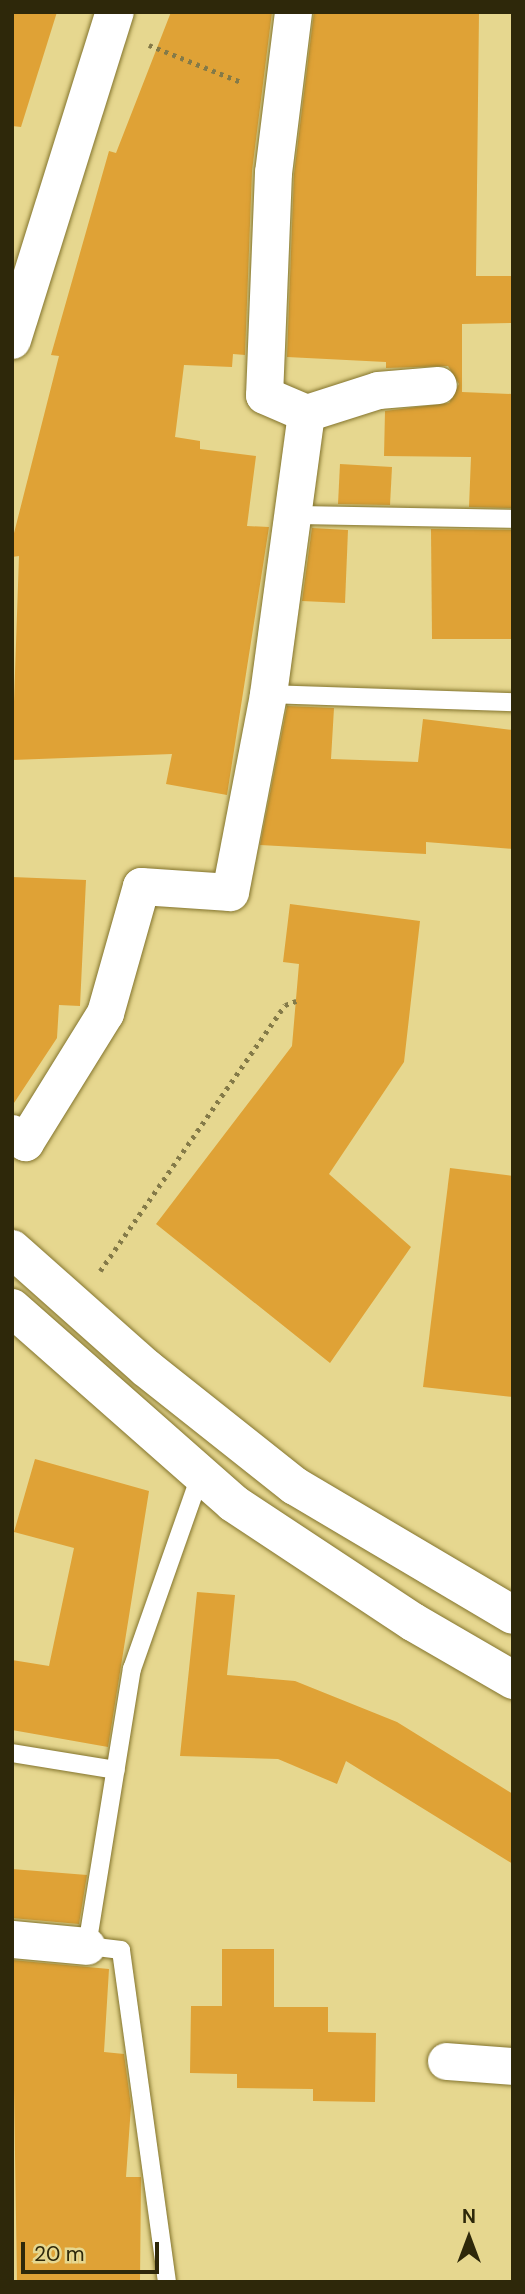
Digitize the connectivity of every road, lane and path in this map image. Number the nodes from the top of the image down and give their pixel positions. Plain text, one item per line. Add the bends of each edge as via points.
1 (293, 12) edge
2 (112, 19) edge
3 (283, 95) junction
4 (12, 340) edge
5 (438, 385) dead end
6 (306, 413) junction
7 (293, 515) junction
8 (513, 519) edge
9 (268, 695) junction
10 (513, 702) edge
11 (296, 1001) dead end
12 (12, 1133) edge
13 (12, 1249) edge
14 (92, 1284) dead end
15 (12, 1308) edge
16 (200, 1476) junction
17 (513, 1615) edge
18 (513, 1680) edge
19 (12, 1753) edge
20 (116, 1770) junction
21 (12, 1939) edge
22 (87, 1946) junction
23 (446, 2061) dead end
24 (513, 2066) edge
25 (167, 2282) edge

1 - 3 street
2 - 3 path via 196,67
2 - 4 street
3 - 6 street via 272,172 264,395
5 - 6 street via 378,390
6 - 7 street
7 - 8 lane
7 - 9 street
9 - 10 lane
9 - 12 street via 230,892 141,886 105,1013 25,1142
11 - 14 path via 285,1005
13 - 17 street via 146,1368 295,1486
15 - 16 street
16 - 18 street via 413,1622
16 - 20 lane via 132,1669
19 - 20 lane
20 - 22 lane
21 - 22 street
22 - 25 lane via 121,1950
23 - 24 street

